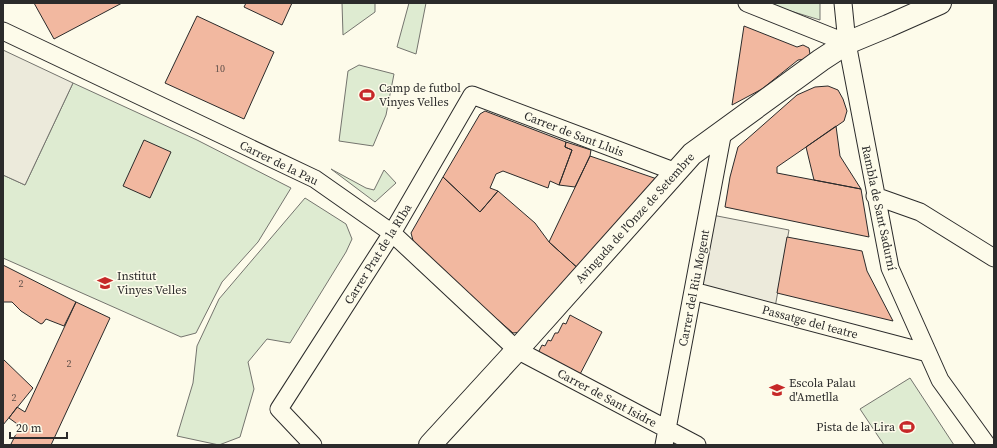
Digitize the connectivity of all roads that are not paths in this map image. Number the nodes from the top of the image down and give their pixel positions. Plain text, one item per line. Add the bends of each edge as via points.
1 (747, 3) edge
2 (843, 3) edge
3 (940, 3) edge
4 (3, 31) edge
5 (846, 43) junction
6 (472, 96) joint
7 (723, 131) junction
8 (676, 172) junction
9 (875, 196) junction
10 (392, 233) junction
11 (994, 258) edge
12 (693, 291) junction
13 (517, 350) junction
14 (928, 353) junction
15 (666, 438) edge
16 (439, 443) edge
17 (313, 445) edge
18 (697, 445) edge
19 (987, 445) edge

1 - 5 street
2 - 5 street, Rambla de Sant Sadurní
3 - 5 street, Avinguda de l'Onze de Setembre
4 - 10 street, Carrer de la Pau via 315,179
5 - 7 street, Avinguda de l'Onze de Setembre
5 - 9 street, Rambla de Sant Sadurní
6 - 8 street, Carrer de Sant Lluis
6 - 10 street, Carrer Prat de la RIba
7 - 8 street, Avinguda de l'Onze de Setembre via 692,154
7 - 12 street, Carrer del Riu Mogent
8 - 13 street, Avinguda de l'Onze de Setembre
9 - 11 street via 920,212
9 - 14 street, Rambla de Sant Sadurní via 890,268
10 - 13 street, Carrer de la Pau
10 - 17 street, Carrer Prat de la RIba via 279,409
12 - 14 street, Passatge del teatre
12 - 15 street, Carrer del Riu Mogent
13 - 15 street, Carrer de Sant Isidre
13 - 16 street, Avinguda de l'Onze de Setembre
14 - 19 street, Rambla de Sant Sadurní via 940,380
15 - 18 street, Carrer de Sant Isidre

